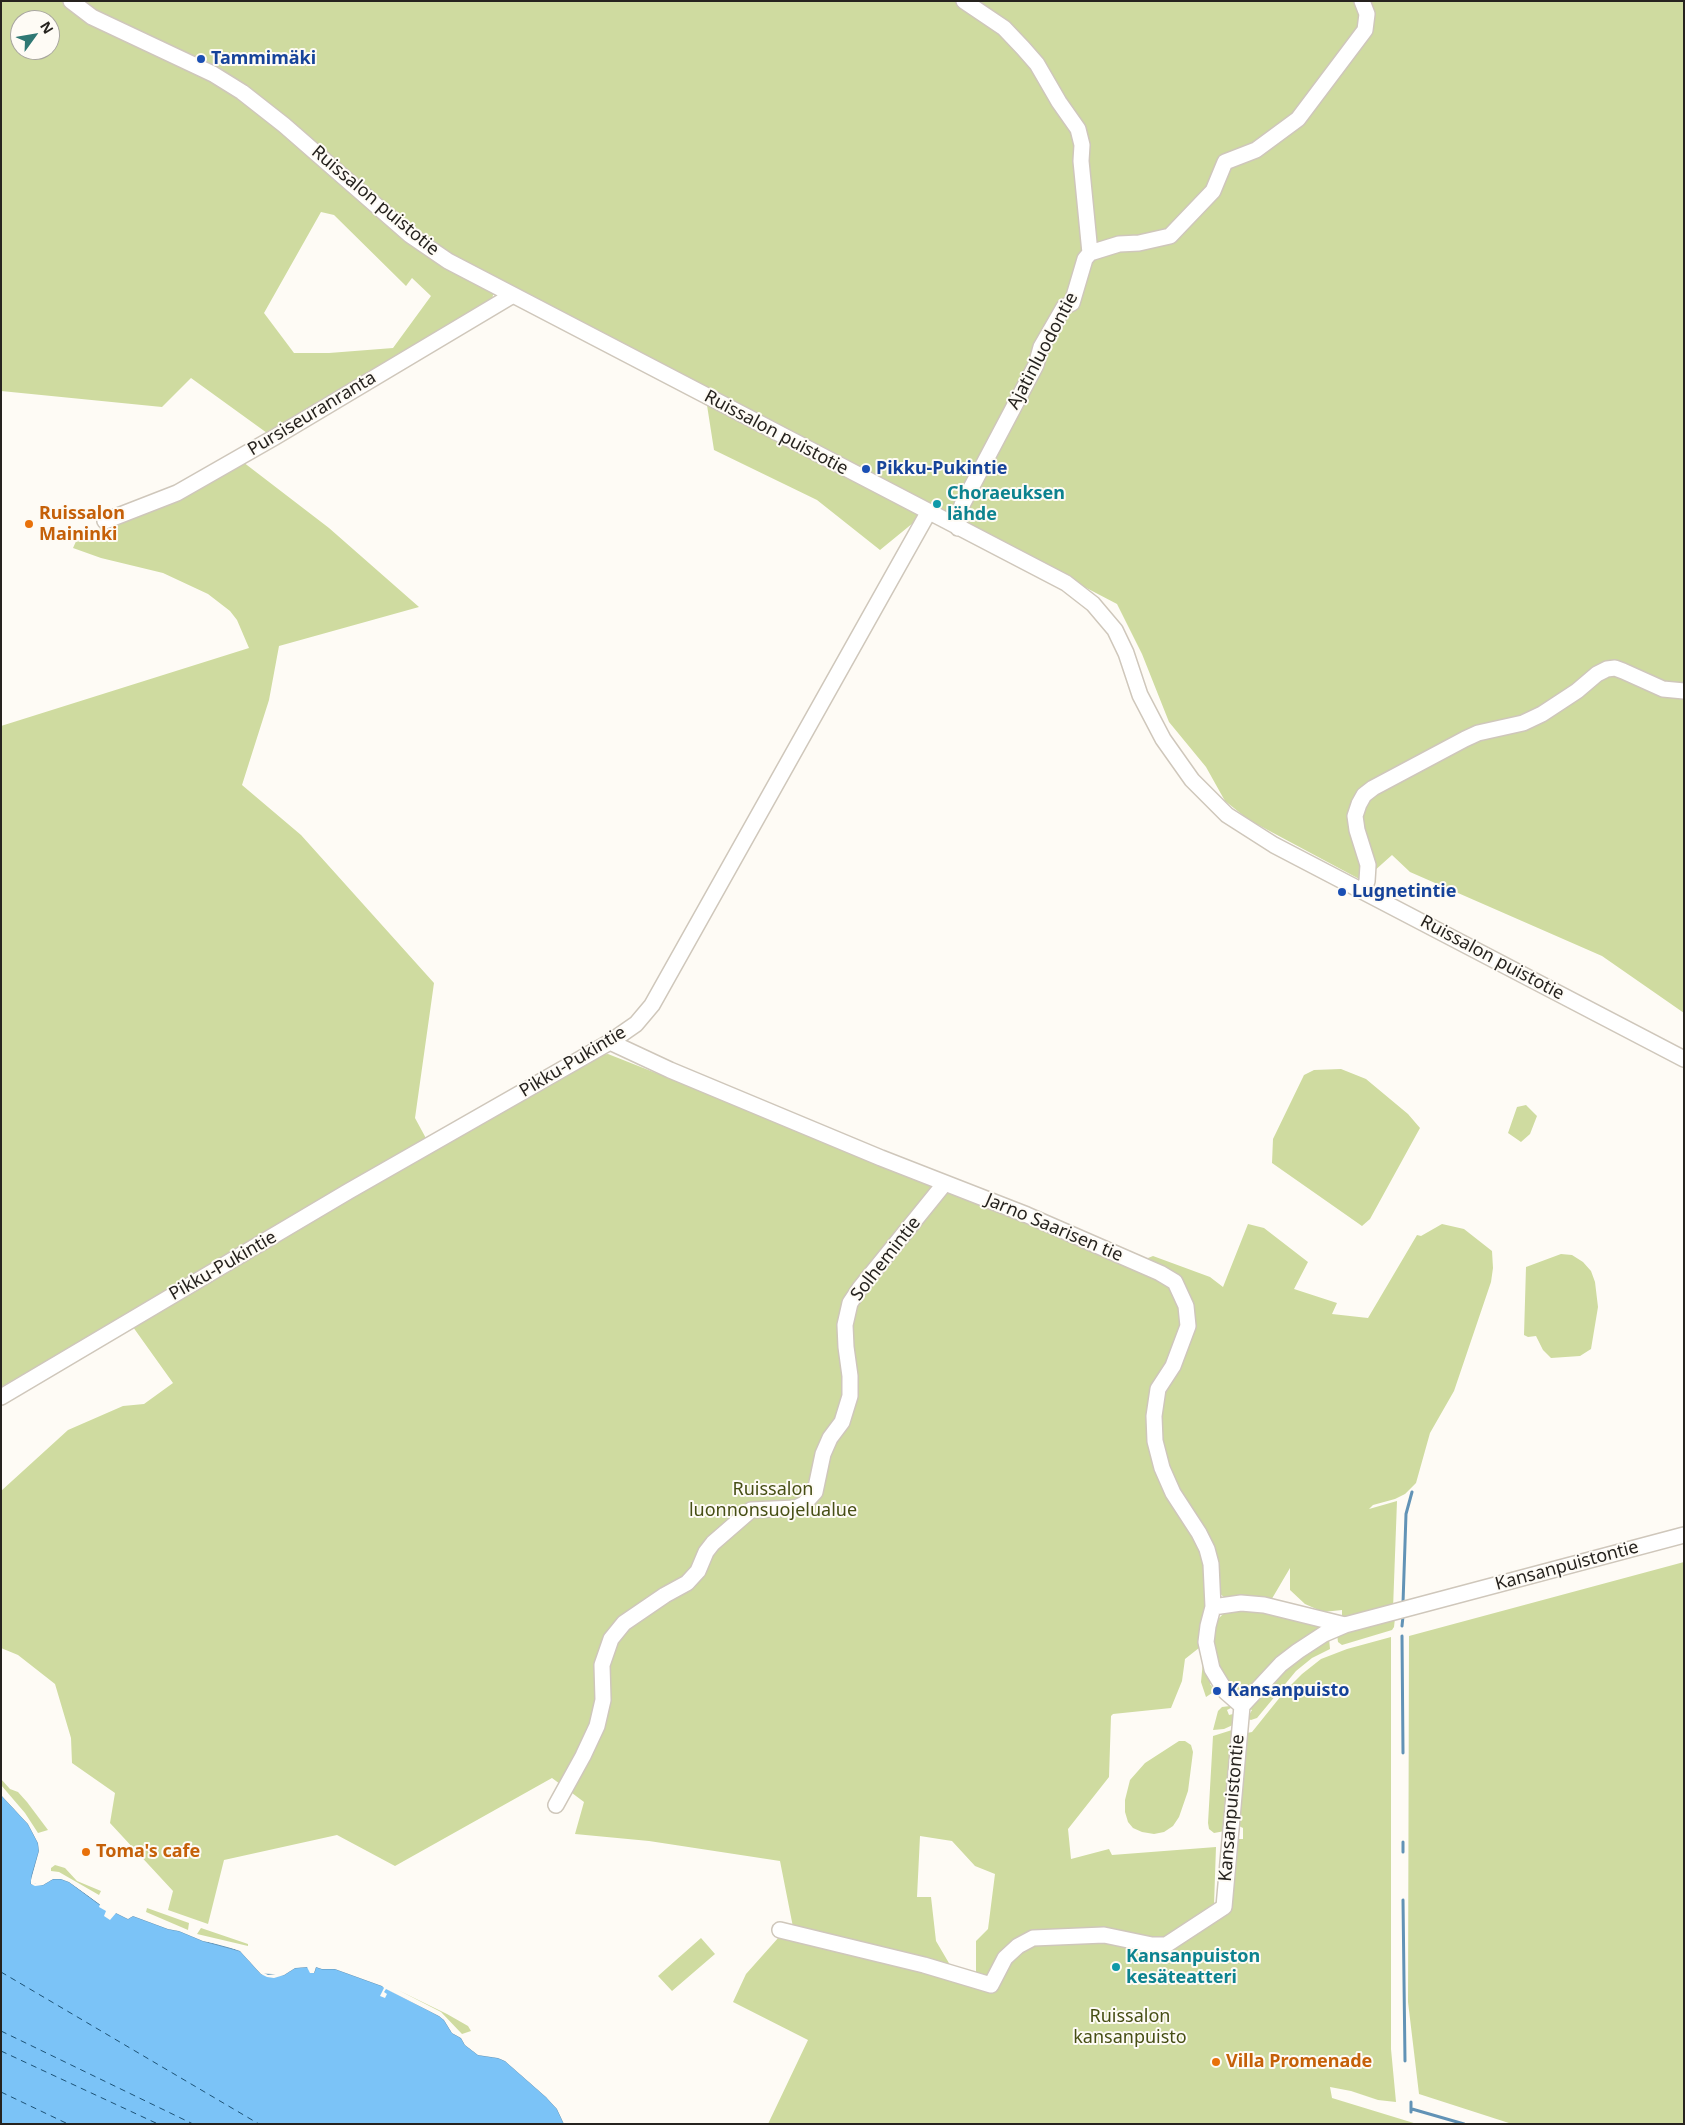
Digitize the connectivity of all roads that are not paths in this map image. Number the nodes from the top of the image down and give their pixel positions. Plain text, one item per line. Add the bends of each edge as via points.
1 (71, 1) edge
2 (964, 1) edge
3 (1362, 1) edge
4 (1090, 253) junction
5 (513, 295) junction
6 (928, 513) junction
7 (105, 521) dead end
8 (958, 528) junction
9 (1684, 691) edge
10 (1363, 891) junction
11 (610, 1042) junction
12 (1684, 1058) edge
13 (946, 1182) junction
14 (1, 1397) edge
15 (1684, 1535) edge
16 (1213, 1608) junction
17 (1345, 1625) junction
18 (1242, 1706) junction
19 (556, 1805) dead end
20 (780, 1930) dead end

1 - 5 street, Ruissalon puistotie via 106,24 213,74 242,92 410,235 448,262
2 - 4 street, Ajatinluodontie via 1004,28 1023,48 1037,64 1058,102 1078,129
3 - 4 street via 1367,14 1365,30 1298,118 1256,150 1225,162 1213,191 1170,236 1119,244
4 - 8 street, Ajatinluodontie via 1085,259 1072,303 1064,308 1041,347 1036,365 962,505
5 - 6 street, Ruissalon puistotie
5 - 7 street, Pursiseuranranta via 177,493
6 - 8 street, Ruissalon puistotie
6 - 11 street, Pikku-Pukintie via 652,1005 636,1024
8 - 10 street, Ruissalon puistotie via 1066,583 1105,617 1122,643 1140,695 1163,739 1192,780 1227,815 1274,845
9 - 10 street via 1663,689 1615,668 1607,669 1523,724 1478,733 1373,788 1362,799 1355,816 1368,865
10 - 12 street, Ruissalon puistotie
11 - 13 street, Jarno Saarisen tie via 862,1151
11 - 14 street, Pikku-Pukintie via 349,1191
13 - 16 street, Jarno Saarisen tie via 1027,1214 1175,1282 1186,1306 1188,1326 1173,1366 1158,1389 1155,1440 1173,1493 1207,1549
13 - 19 street, Solhemintie via 850,1303 845,1325 850,1396 842,1422 823,1454 815,1492 796,1508 751,1510 706,1552 698,1571 687,1583 624,1623 611,1639 602,1665 603,1700 597,1726
15 - 17 street, Kansanpuistontie
16 - 17 street via 1242,1603 1264,1605
16 - 18 street, Jarno Saarisen tie via 1206,1642 1209,1658 1215,1677 1232,1699
17 - 18 street, Kansanpuistontie via 1324,1634 1281,1664
18 - 20 street, Kansanpuistontie via 1224,1908 1166,1945 1104,1935 1034,1938 1005,1958 991,1985

